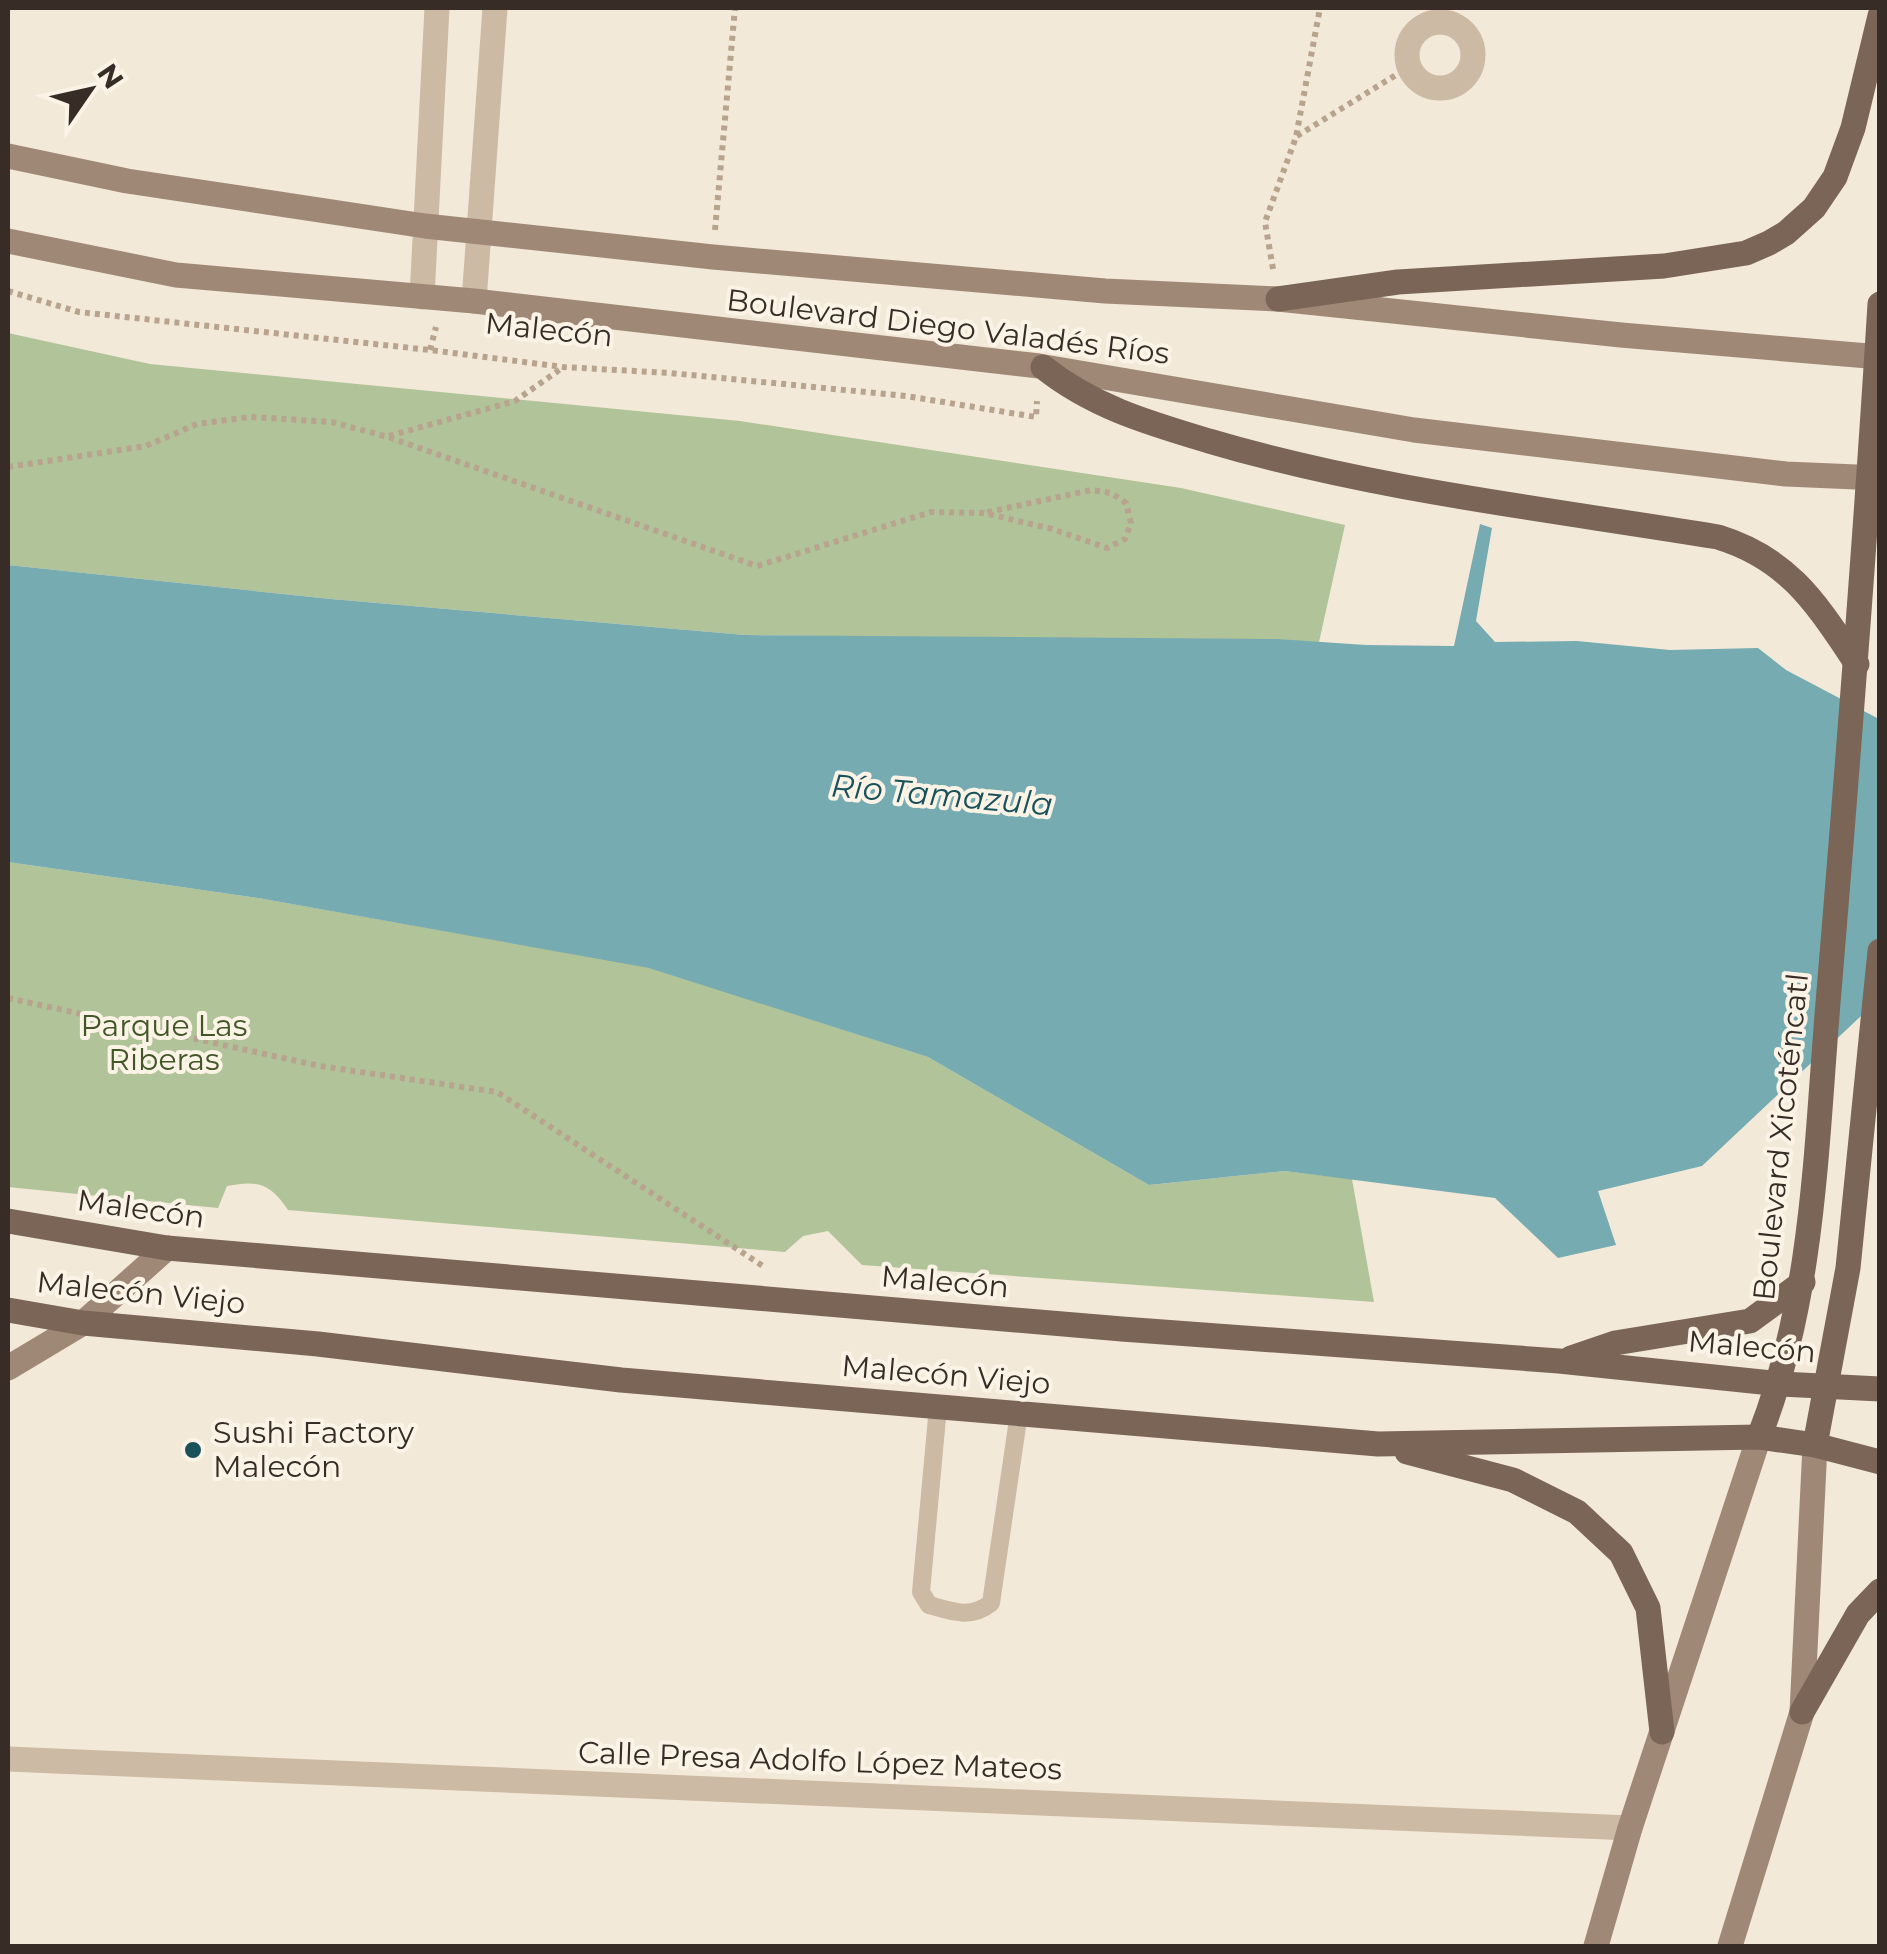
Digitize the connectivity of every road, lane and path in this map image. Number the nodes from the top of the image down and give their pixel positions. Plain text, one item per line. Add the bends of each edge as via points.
1 (437, 8) edge
2 (495, 8) edge
3 (736, 8) edge
4 (1320, 8) edge
5 (1440, 15) edge
6 (1880, 16) edge
7 (1409, 67) junction
8 (1296, 137) junction
9 (8, 156) edge
10 (424, 226) junction
11 (478, 230) junction
12 (8, 241) edge
13 (713, 256) junction
14 (8, 291) edge
15 (422, 297) junction
16 (1278, 300) junction
17 (474, 301) junction
18 (1880, 304) edge
19 (1880, 357) edge
20 (1041, 367) junction
21 (562, 368) junction
22 (388, 436) junction
23 (8, 468) edge
24 (1880, 478) edge
25 (984, 514) junction
26 (1857, 664) junction
27 (1880, 951) edge
28 (8, 998) edge
29 (8, 1221) edge
30 (167, 1248) junction
31 (1804, 1272) junction
32 (774, 1273) dead end
33 (8, 1310) edge
34 (83, 1323) junction
35 (1559, 1361) junction
36 (8, 1368) edge
37 (1780, 1384) junction
38 (1827, 1386) junction
39 (1880, 1389) edge
40 (938, 1407) junction
41 (1019, 1413) junction
42 (1759, 1438) junction
43 (1378, 1444) junction
44 (1815, 1445) junction
45 (1880, 1462) edge
46 (1880, 1591) edge
47 (1802, 1712) junction
48 (1662, 1732) junction
49 (8, 1760) edge
50 (1630, 1828) junction
51 (1596, 1946) edge
52 (1730, 1946) edge

1 - 10 street
2 - 11 street
3 - 13 path
4 - 8 path
5 - 7 street via 1416,31
5 - 7 street via 1471,42 1472,67 1454,86 1441,89 1427,87
6 - 16 main road via 1835,177 1814,208 1769,243 1664,266 1362,285
7 - 8 path
8 - 16 path via 1265,222
9 - 10 main road, Boulevard Diego Valadés Ríos
10 - 11 main road, Boulevard Diego Valadés Ríos
10 - 15 street
11 - 13 main road, Boulevard Diego Valadés Ríos
11 - 17 street
12 - 15 main road, Boulevard Diego Valadés Ríos via 176,275
13 - 16 main road, Boulevard Diego Valadés Ríos
14 - 21 path, Malecón via 79,312
15 - 17 main road, Boulevard Diego Valadés Ríos
16 - 19 main road, Boulevard Diego Valadés Ríos
17 - 20 main road, Boulevard Diego Valadés Ríos
18 - 26 main road, Boulevard Xicoténcatl
20 - 21 path, Malecón via 1036,416 906,396
20 - 24 main road, Boulevard Diego Valadés Ríos via 1414,430 1786,474
20 - 26 main road via 1114,410 1244,452 1740,544 1811,595
21 - 22 path via 516,400
22 - 23 path via 332,422 250,417 197,424 146,446
22 - 25 path via 757,566 931,512
25 - 25 path via 1107,548 1126,538 1131,523 1126,503 1111,492 1091,490
26 - 31 main road, Boulevard Xicoténcatl
27 - 38 main road via 1848,1268
28 - 32 path via 320,1066 497,1092
29 - 30 main road, Malecón
30 - 34 main road
30 - 35 main road, Malecón
31 - 35 main road via 1750,1321 1615,1343
31 - 37 main road, Boulevard Xicoténcatl
33 - 34 main road, Malecón Viejo
34 - 36 main road
34 - 40 main road, Malecón Viejo
35 - 37 main road, Malecón
37 - 38 main road, Malecón
37 - 42 main road, Boulevard Xicoténcatl
38 - 39 main road, Malecón
38 - 44 main road
40 - 41 main road, Malecón Viejo
40 - 41 lane via 921,1592 930,1604 968,1614 991,1603
41 - 43 main road, Malecón Viejo
42 - 43 main road, Malecón Viejo
42 - 44 main road, Malecón Viejo
42 - 48 main road, Boulevard Xicoténcatl
43 - 48 main road via 1513,1480 1577,1512 1620,1553 1648,1608
44 - 45 main road, Malecón Viejo
44 - 47 main road
46 - 47 main road via 1858,1614
47 - 52 main road
48 - 50 main road, Boulevard Xicoténcatl
49 - 50 street, Calle Presa Adolfo López Mateos
50 - 51 main road, Boulevard Xicoténcatl

